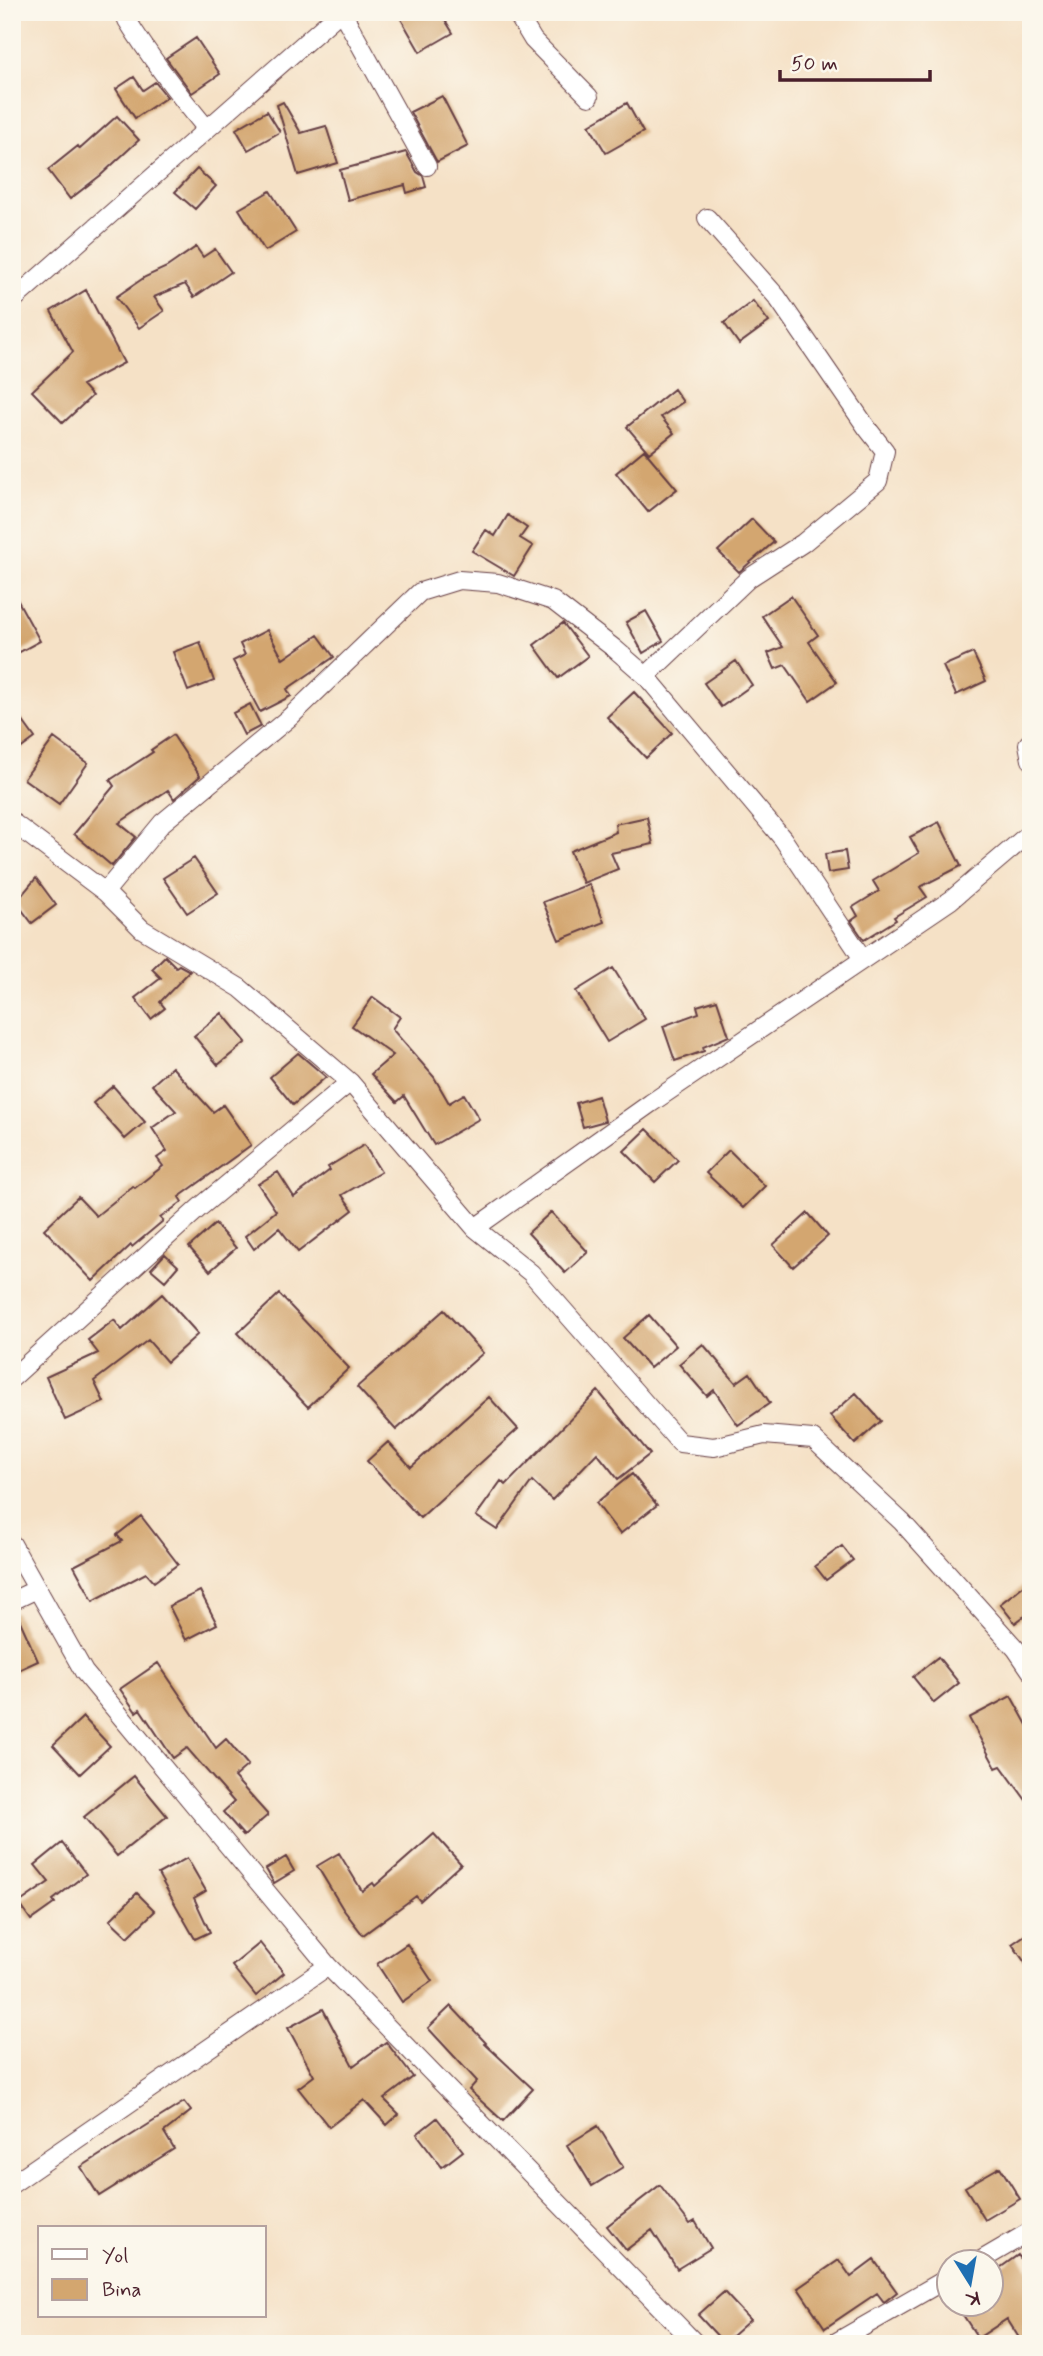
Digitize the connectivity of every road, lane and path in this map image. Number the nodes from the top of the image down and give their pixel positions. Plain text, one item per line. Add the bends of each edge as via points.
1 (134, 12) edge
2 (341, 12) edge
3 (516, 12) edge
4 (589, 97) dead end
5 (207, 129) junction
6 (427, 166) dead end
7 (707, 218) dead end
8 (12, 301) edge
9 (646, 676) junction
10 (1031, 741) edge
11 (1031, 760) edge
12 (12, 822) edge
13 (1031, 832) edge
14 (105, 892) junction
15 (863, 959) junction
16 (350, 1082) junction
17 (475, 1228) junction
18 (12, 1378) edge
19 (12, 1544) edge
20 (37, 1589) junction
21 (12, 1601) edge
22 (1031, 1671) edge
23 (328, 1966) junction
24 (12, 2184) edge
25 (1031, 2231) edge
26 (1002, 2248) edge
27 (934, 2286) edge
28 (696, 2344) edge
29 (833, 2344) edge

1 - 5 street via 127,20 138,38
2 - 5 street
2 - 6 street
3 - 4 street via 533,40
5 - 8 street
7 - 9 street via 777,297 885,451 878,481 803,543 748,578
9 - 14 street via 553,601 498,583 459,580 420,593 290,717 162,823
9 - 15 street via 783,839
10 - 11 street
12 - 14 street
13 - 15 street via 951,900
14 - 16 street via 142,929 240,988
15 - 17 street
16 - 17 street
16 - 18 street via 200,1208
17 - 22 street via 531,1273 680,1443 714,1447 764,1435 813,1439 902,1522
19 - 20 street
20 - 21 street
20 - 23 street via 84,1672
23 - 24 street
23 - 28 street
25 - 26 street
27 - 29 street

